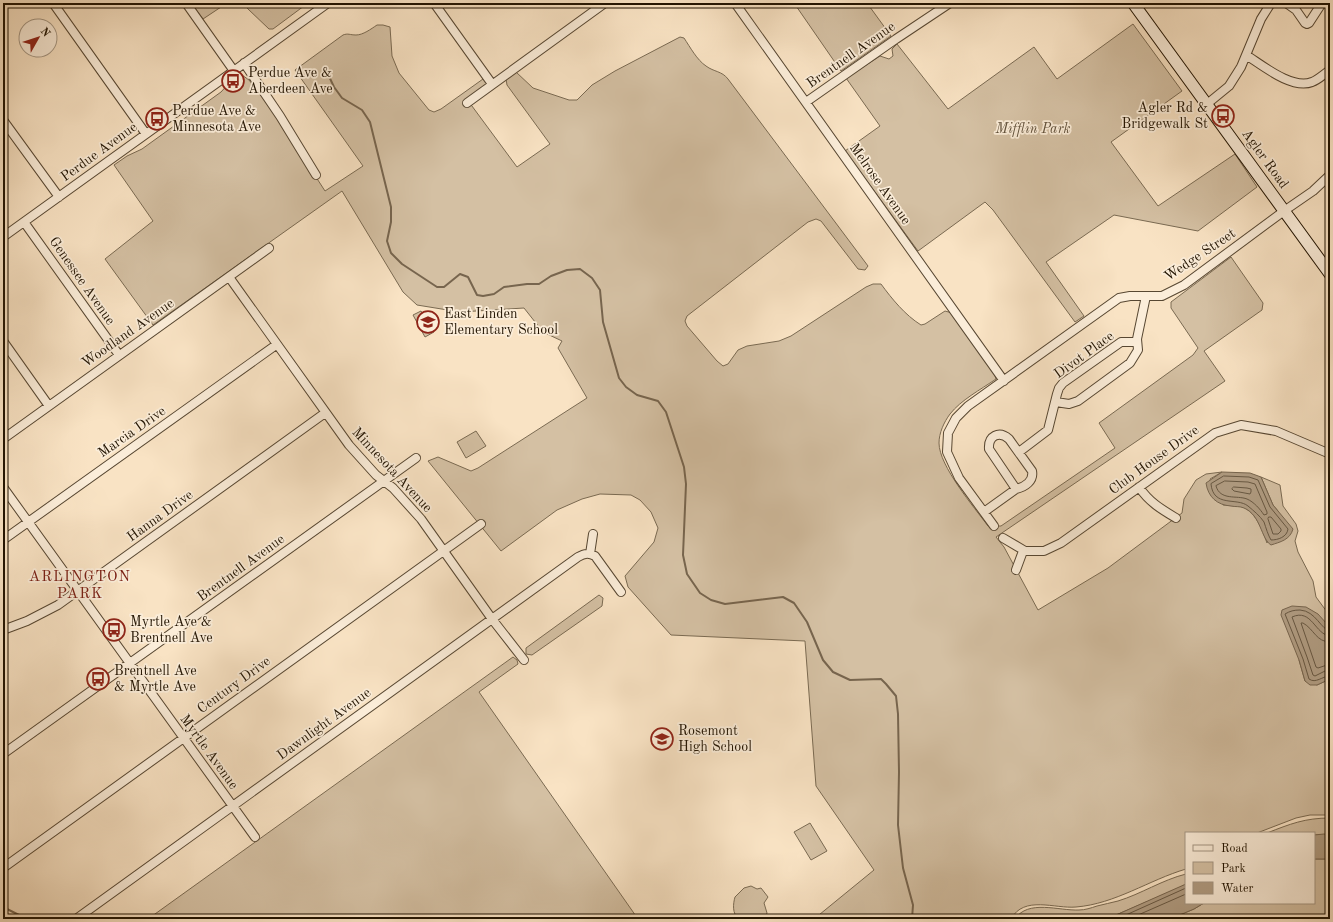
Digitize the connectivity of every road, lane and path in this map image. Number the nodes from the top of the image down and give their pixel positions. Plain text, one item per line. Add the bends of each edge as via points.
1 (53, 3) edge
2 (186, 3) edge
3 (328, 3) edge
4 (434, 3) edge
5 (605, 3) edge
6 (735, 3) edge
7 (950, 3) edge
8 (1133, 3) edge
9 (1270, 3) edge
10 (1286, 3) edge
11 (1322, 3) edge
12 (1246, 55) junction
13 (244, 63) junction
14 (1330, 70) edge
15 (234, 71) junction
16 (492, 84) junction
17 (806, 102) junction
18 (466, 103) dead end
19 (1207, 104) junction
20 (3, 120) edge
21 (146, 134) junction
22 (316, 175) dead end
23 (1330, 175) edge
24 (59, 197) junction
25 (1284, 211) junction
26 (24, 222) junction
27 (3, 237) edge
28 (269, 248) dead end
29 (1330, 274) edge
30 (229, 277) junction
31 (1146, 296) junction
32 (3, 341) edge
33 (1137, 342) junction
34 (276, 345) junction
35 (119, 355) junction
36 (1004, 381) junction
37 (1056, 402) junction
38 (49, 406) junction
39 (325, 413) junction
40 (3, 439) edge
41 (1019, 452) junction
42 (1330, 454) edge
43 (416, 458) dead end
44 (384, 481) junction
45 (3, 487) edge
46 (1139, 487) junction
47 (1016, 489) junction
48 (984, 512) junction
49 (1176, 518) dead end
50 (28, 522) junction
51 (481, 524) dead end
52 (994, 526) dead end
53 (593, 534) dead end
54 (1003, 538) dead end
55 (3, 540) edge
56 (444, 551) junction
57 (1023, 551) junction
58 (590, 554) junction
59 (1016, 570) dead end
60 (78, 591) junction
61 (621, 592) dead end
62 (492, 619) junction
63 (3, 630) edge
64 (524, 660) dead end
65 (130, 664) junction
66 (183, 738) junction
67 (3, 754) edge
68 (233, 806) junction
69 (255, 837) dead end
70 (3, 868) edge
71 (76, 919) edge

1 - 21 street
2 - 15 street
3 - 13 street, Perdue Avenue
4 - 16 street
5 - 16 street
6 - 17 street, Melrose Avenue
7 - 17 street, Brentnell Avenue
8 - 19 main road, Agler Road
9 - 12 street
10 - 11 street via 1296,10 1307,24
12 - 14 street via 1281,78 1302,84 1311,83
12 - 19 street via 1230,86
13 - 15 street, Perdue Avenue
13 - 22 street
15 - 21 street, Perdue Avenue
16 - 18 street
17 - 36 street, Melrose Avenue
19 - 25 main road, Agler Road
20 - 24 street
21 - 24 street, Perdue Avenue
23 - 25 street, Wedge Street via 1314,191
24 - 26 street, Perdue Avenue
25 - 29 main road, Agler Road
25 - 31 street, Wedge Street via 1184,285 1162,296
26 - 27 street, Perdue Avenue
26 - 35 street, Genessee Avenue
28 - 30 street, Woodland Avenue
30 - 34 street, Minnesota Avenue
30 - 35 street, Woodland Avenue
31 - 33 street, Divot Place
31 - 36 street, Wedge Street via 1119,298
32 - 38 street
33 - 37 street, Divot Place via 1121,342 1063,383 1059,388
33 - 37 street, Divot Place via 1138,350 1130,363 1093,391 1069,404
34 - 39 street, Minnesota Avenue
34 - 50 street, Marcia Drive
35 - 38 street, Woodland Avenue
36 - 48 street, Wedge Street via 968,406 956,418 948,433 947,452 959,478
37 - 41 street, Divot Place via 1048,430
38 - 40 street, Woodland Avenue
39 - 44 street, Minnesota Avenue via 348,445
39 - 60 street, Hanna Drive
41 - 47 street via 1033,476 1022,488
41 - 47 street via 1005,435 994,436 989,444 991,453
42 - 46 street, Club House Drive via 1276,430 1241,425 1215,433
43 - 44 street, Brentnell Avenue
44 - 56 street, Minnesota Avenue via 421,519
44 - 65 street, Brentnell Avenue
45 - 50 street, Myrtle Avenue
46 - 49 street via 1157,508
46 - 57 street, Club House Drive via 1061,543 1044,551
47 - 48 street
48 - 52 street, Wedge Street
50 - 55 street, Marcia Drive
50 - 60 street, Myrtle Avenue
51 - 56 street, Century Drive
53 - 58 street
54 - 57 street
56 - 62 street, Minnesota Avenue
56 - 66 street, Century Drive
57 - 59 street
58 - 61 street via 595,556
58 - 62 street, Dawnlight Avenue via 578,557
60 - 63 street, Hanna Drive via 27,622
60 - 65 street, Myrtle Avenue
62 - 64 street, Minnesota Avenue
62 - 68 street, Dawnlight Avenue
65 - 66 street, Myrtle Avenue
65 - 67 street, Brentnell Avenue
66 - 68 street, Myrtle Avenue
66 - 70 street, Century Drive
68 - 69 street, Myrtle Avenue
68 - 71 street, Dawnlight Avenue

